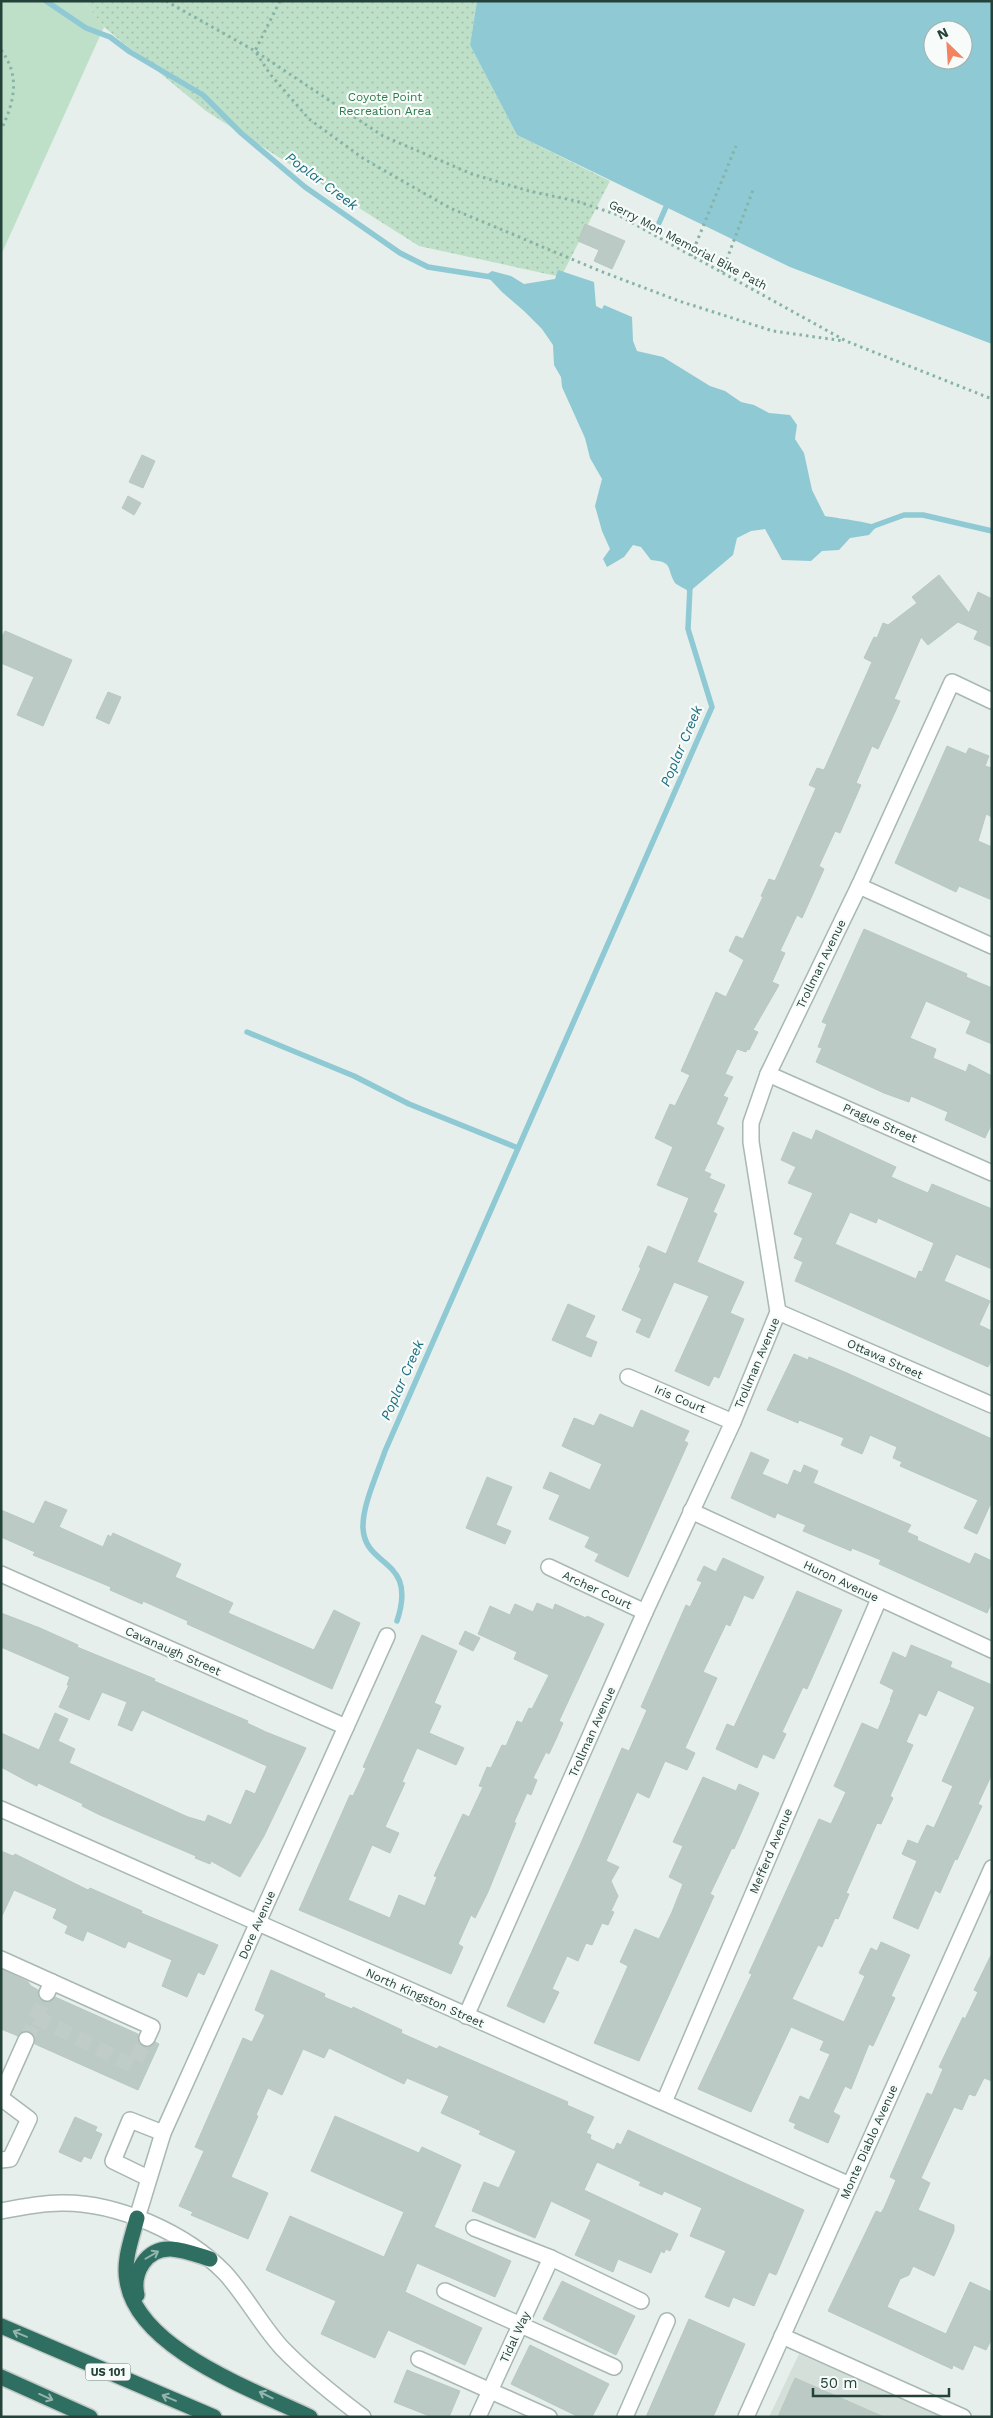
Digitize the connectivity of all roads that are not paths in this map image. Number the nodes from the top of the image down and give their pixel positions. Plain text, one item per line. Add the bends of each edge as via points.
1 (992, 701) edge
2 (858, 886) junction
3 (992, 946) edge
4 (768, 1074) junction
5 (992, 1173) edge
6 (778, 1312) junction
7 (628, 1377) dead end
8 (992, 1405) edge
9 (733, 1422) junction
10 (691, 1511) junction
11 (549, 1567) dead end
12 (1, 1574) edge
13 (879, 1599) junction
14 (645, 1612) junction
15 (387, 1636) dead end
16 (992, 1650) edge
17 (346, 1728) junction
18 (1, 1809) edge
19 (992, 1868) edge
20 (258, 1923) junction
21 (1, 1959) edge
22 (466, 2016) junction
23 (147, 2038) dead end
24 (26, 2040) tunnel mouth
25 (1, 2097) edge
26 (664, 2102) junction
27 (163, 2133) junction
28 (1, 2160) edge
29 (148, 2178) junction
30 (850, 2184) junction
31 (1, 2211) edge
32 (137, 2218) junction
33 (474, 2228) dead end
34 (552, 2258) junction
35 (210, 2260) junction
36 (445, 2291) dead end
37 (641, 2301) dead end
38 (667, 2321) dead end
39 (521, 2325) junction
40 (1, 2326) edge
41 (782, 2336) junction
42 (165, 2340) junction
43 (419, 2359) dead end
44 (614, 2367) dead end
45 (1, 2377) edge
46 (490, 2390) junction
47 (90, 2417) edge
48 (214, 2417) edge
49 (310, 2417) edge
50 (363, 2417) edge
51 (478, 2417) edge
52 (549, 2417) edge
53 (625, 2417) edge
54 (746, 2417) edge
55 (963, 2417) edge

1 - 2 street, Trollman Avenue via 952,682
2 - 3 street
2 - 4 street, Trollman Avenue
4 - 5 street, Prague Street
4 - 6 street, Trollman Avenue via 751,1123 751,1142
6 - 8 street, Ottawa Street
6 - 9 street, Trollman Avenue
7 - 9 street, Iris Court
9 - 10 street, Trollman Avenue
10 - 13 street, Huron Avenue
10 - 14 street, Trollman Avenue
11 - 14 street, Archer Court
12 - 17 street, Cavanaugh Street
13 - 16 street, Huron Avenue
13 - 26 street, Mefferd Avenue
14 - 22 street, Trollman Avenue
15 - 17 street, Dore Avenue
17 - 20 street, Dore Avenue
18 - 20 street, North Kingston Street
19 - 30 street, Monte Diablo Avenue
20 - 22 street, North Kingston Street
20 - 27 street, Dore Avenue
21 - 23 street via 49,1988 152,2027
22 - 26 street, North Kingston Street
24 - 25 street
25 - 28 street via 29,2119 10,2159
26 - 30 street, North Kingston Street
27 - 29 street, Dore Avenue
27 - 29 street via 130,2120 113,2161
29 - 32 street, Dore Avenue
30 - 41 street, Monte Diablo Avenue
31 - 32 street via 63,2203 101,2208
32 - 35 street via 180,2238
32 - 42 highway via 127,2255 127,2281 136,2307 152,2329
33 - 34 street
34 - 37 street
34 - 39 street, Tidal Way
42 -> 35 highway via 140,2306 135,2280 138,2269 151,2255 169,2249
35 - 50 street via 236,2286 282,2347 334,2396
36 - 39 street
38 - 53 street
39 - 44 street
39 - 46 street, Tidal Way
48 -> 40 highway, US 101
41 - 54 street, Monte Diablo Avenue
41 - 55 street
49 -> 42 highway via 203,2365
43 - 46 street
45 -> 47 highway
46 - 51 street, Tidal Way
46 - 52 street

